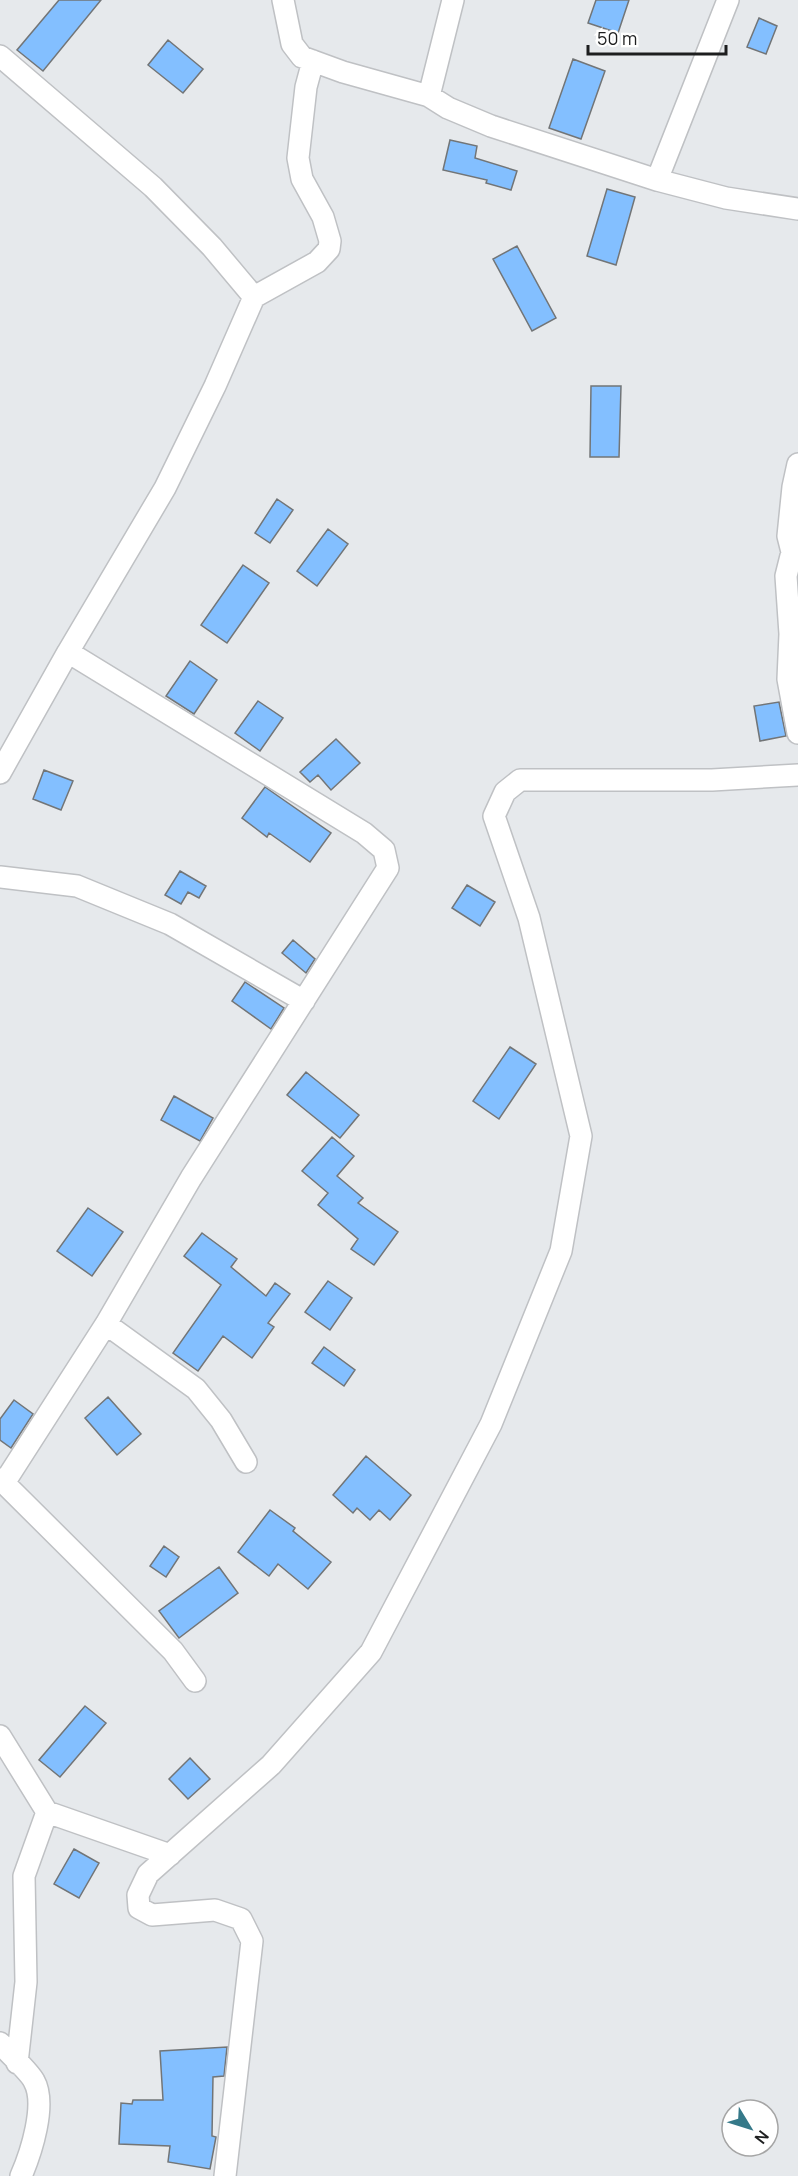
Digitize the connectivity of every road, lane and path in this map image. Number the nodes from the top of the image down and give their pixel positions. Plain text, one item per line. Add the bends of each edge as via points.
1 (283, 0) edge
2 (453, 0) edge
3 (728, 0) edge
4 (0, 56) edge
5 (313, 61) junction
6 (429, 96) junction
7 (657, 180) junction
8 (798, 210) edge
9 (254, 297) junction
10 (798, 464) edge
11 (68, 652) junction
12 (798, 733) edge
13 (0, 774) edge
14 (798, 775) edge
15 (0, 876) edge
16 (304, 1001) junction
17 (106, 1323) junction
18 (246, 1462) dead end
19 (2, 1481) edge
20 (195, 1681) dead end
21 (0, 1736) edge
22 (47, 1812) junction
23 (170, 1855) junction
24 (0, 2043) edge
25 (22, 2059) junction
26 (21, 2176) edge
27 (225, 2176) edge

1 - 5 street via 292,44 302,57
2 - 6 street
3 - 7 street
4 - 9 street via 153,188
5 - 6 street
5 - 9 street via 298,158 303,179 323,217 330,241 328,249 317,262
6 - 7 street via 491,126
7 - 8 street via 726,198
9 - 11 street via 165,488
10 - 12 street via 788,536 792,552 786,576 788,679
11 - 13 street
11 - 16 street via 364,833 384,850 388,868
14 - 23 street via 712,780 520,780 505,792 494,816 529,918 580,1136 561,1251 491,1424 371,1652 271,1765
15 - 16 street via 77,886 170,924
16 - 17 street via 191,1178
17 - 18 street via 196,1389 221,1420
17 - 19 street
19 - 20 street via 173,1651
21 - 22 street
22 - 23 street
22 - 25 street via 24,1876 26,1982
23 - 27 street via 148,1874 138,1895 139,1908 152,1915 215,1911 241,1919 252,1941
24 - 25 street
25 - 26 street via 39,2092 29,2158

